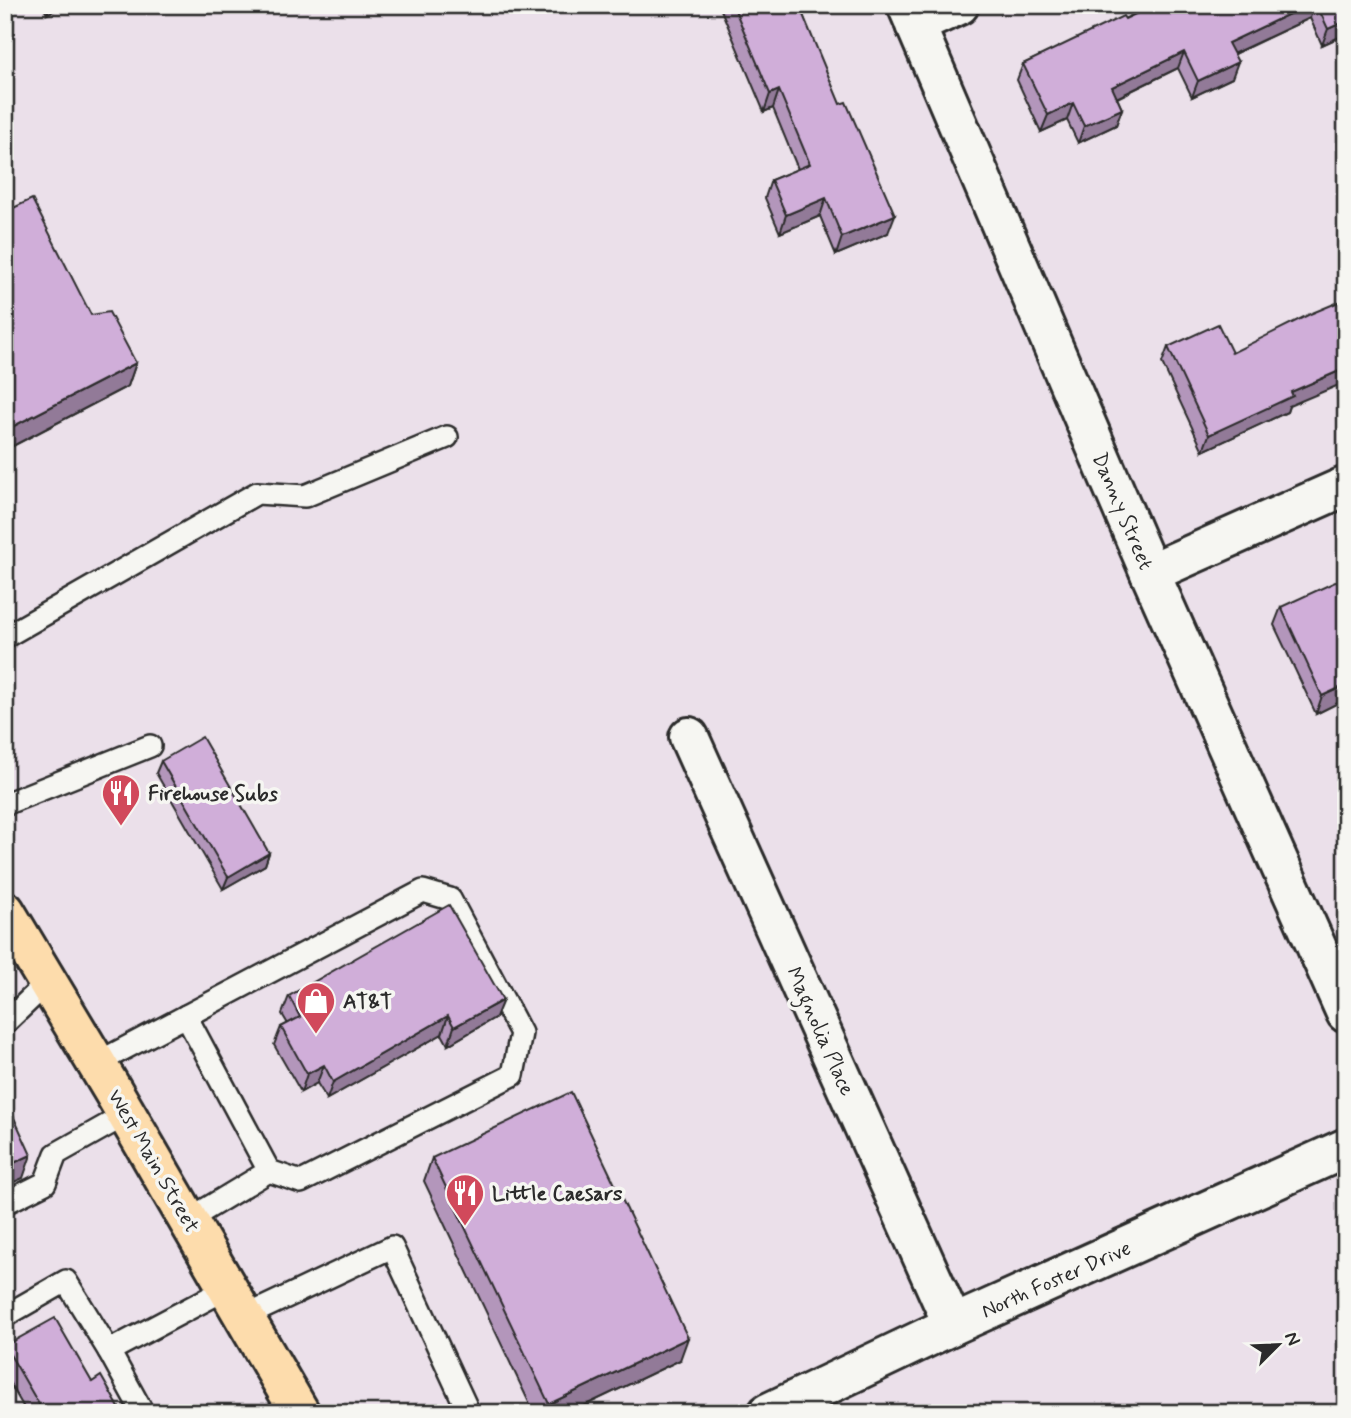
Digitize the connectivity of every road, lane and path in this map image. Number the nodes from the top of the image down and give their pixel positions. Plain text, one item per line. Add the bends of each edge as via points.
1 (960, 5) edge
2 (911, 15) edge
3 (447, 437) dead end
4 (1346, 486) edge
5 (1150, 573) junction
6 (5, 637) edge
7 (689, 737) dead end
8 (150, 746) dead end
9 (5, 804) edge
10 (7, 920) edge
11 (48, 982) junction
12 (1346, 1013) edge
13 (186, 1016) junction
14 (5, 1023) edge
15 (97, 1063) junction
16 (127, 1114) junction
17 (1346, 1147) edge
18 (269, 1171) junction
19 (5, 1203) edge
20 (188, 1220) junction
21 (236, 1303) junction
22 (5, 1316) edge
23 (953, 1325) junction
24 (109, 1351) junction
25 (143, 1413) edge
26 (300, 1413) edge
27 (470, 1413) edge
28 (768, 1413) edge

1 - 2 street
2 - 5 street, Danny Street
3 - 6 lane via 305,496 257,493
4 - 5 street
5 - 12 street, Danny Street
7 - 23 street, Magnolia Place
8 - 9 lane
10 - 11 main road, West Main Street
11 - 14 lane
11 - 15 main road, West Main Street
13 - 15 lane
13 - 18 lane
13 - 18 lane via 422,891 450,899 521,1033 513,1075 301,1182
15 - 16 main road, West Main Street
16 - 19 lane via 56,1154 45,1183
16 - 20 main road, West Main Street
17 - 23 street, North Foster Drive
18 - 20 lane
20 - 21 main road, West Main Street
21 - 24 lane
21 - 26 main road, West Main Street
21 - 27 lane via 392,1247
22 - 24 lane via 66,1281
23 - 28 street, North Foster Drive
24 - 25 lane

